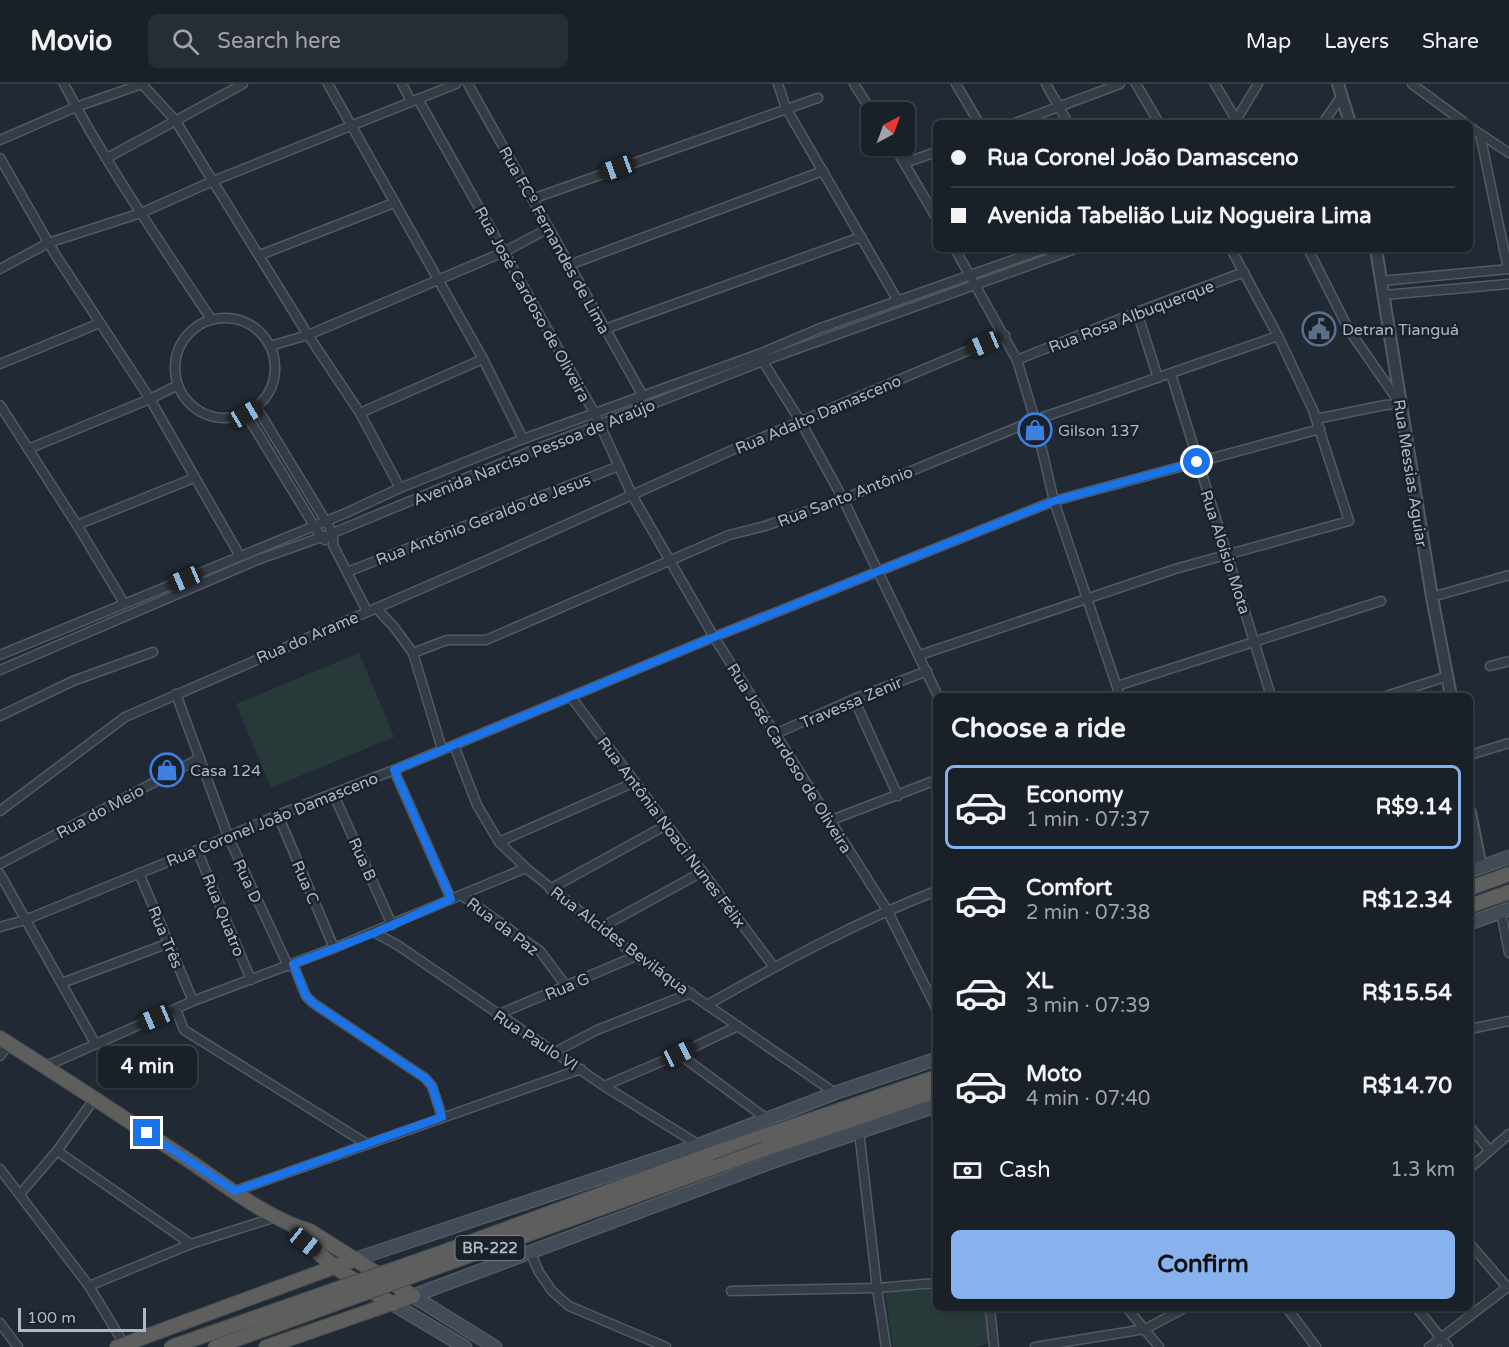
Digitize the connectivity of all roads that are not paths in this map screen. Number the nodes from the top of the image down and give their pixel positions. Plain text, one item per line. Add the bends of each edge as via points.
1 (64, 84) edge
2 (142, 84) edge
3 (243, 84) edge
4 (328, 84) edge
5 (402, 84) edge
6 (456, 84) edge
7 (468, 84) edge
8 (778, 84) edge
9 (854, 84) edge
10 (956, 84) edge
11 (1047, 84) edge
12 (1120, 84) edge
13 (1136, 84) edge
14 (1215, 84) edge
15 (1258, 84) edge
16 (1338, 84) edge
17 (1412, 84) edge
18 (1341, 97) junction
19 (818, 98) dead end
20 (414, 100) junction
21 (866, 102) edge
22 (1059, 106) junction
23 (76, 107) junction
24 (786, 108) junction
25 (175, 120) junction
26 (977, 120) edge
27 (1023, 120) edge
28 (1066, 120) edge
29 (1157, 120) edge
30 (1236, 120) edge
31 (1238, 120) edge
32 (1325, 120) edge
33 (1349, 120) edge
34 (1461, 120) edge
35 (351, 126) junction
36 (1476, 134) edge
37 (0, 140) edge
38 (933, 153) edge
39 (1509, 153) edge
40 (900, 156) edge
41 (0, 158) edge
42 (107, 158) junction
43 (905, 163) junction
44 (823, 171) junction
45 (213, 182) junction
46 (532, 199) junction
47 (394, 203) junction
48 (933, 212) edge
49 (141, 213) junction
50 (549, 228) junction
51 (861, 237) junction
52 (48, 243) junction
53 (504, 252) junction
54 (957, 252) edge
55 (1037, 252) edge
56 (1065, 252) edge
57 (1233, 252) edge
58 (1310, 252) edge
59 (1376, 252) edge
60 (260, 255) junction
61 (569, 265) junction
62 (1509, 268) edge
63 (0, 269) edge
64 (1244, 272) junction
65 (1434, 276) junction
66 (1398, 279) junction
67 (437, 280) junction
68 (972, 280) junction
69 (1381, 281) junction
70 (1509, 284) edge
71 (1436, 291) junction
72 (1399, 294) junction
73 (1384, 295) junction
74 (898, 301) junction
75 (1137, 312) junction
76 (211, 319) junction
77 (100, 323) junction
78 (605, 329) junction
79 (308, 335) junction
80 (1005, 335) junction
81 (1278, 336) junction
82 (270, 346) junction
83 (483, 358) junction
84 (761, 358) junction
85 (1017, 360) junction
86 (0, 364) edge
87 (1171, 374) junction
88 (1158, 378) junction
89 (178, 385) junction
90 (643, 396) junction
91 (150, 399) junction
92 (1399, 403) junction
93 (0, 405) edge
94 (257, 408) junction
95 (360, 413) junction
96 (246, 414) junction
97 (595, 414) junction
98 (1316, 419) junction
99 (1035, 420) junction
100 (801, 422) junction
101 (600, 424) junction
102 (1320, 429) junction
103 (523, 439) junction
104 (28, 449) junction
105 (1197, 462) junction
106 (619, 466) junction
107 (194, 478) junction
108 (400, 488) junction
109 (632, 495) junction
110 (843, 500) junction
111 (1054, 501) junction
112 (326, 520) junction
113 (78, 525) junction
114 (315, 525) junction
115 (333, 533) junction
116 (321, 537) junction
117 (333, 545) junction
118 (1228, 555) junction
119 (240, 556) junction
120 (670, 561) junction
121 (878, 571) junction
122 (347, 572) junction
123 (1509, 575) edge
124 (1432, 597) junction
125 (1087, 599) junction
126 (1381, 601) dead end
127 (124, 603) junction
128 (376, 608) junction
129 (367, 611) junction
130 (714, 637) junction
131 (1254, 643) junction
132 (153, 652) dead end
133 (413, 653) junction
134 (0, 655) edge
135 (920, 655) junction
136 (1509, 661) edge
137 (1490, 666) dead end
138 (0, 670) edge
139 (927, 671) junction
140 (1448, 676) junction
141 (1117, 686) junction
142 (938, 693) edge
143 (1119, 693) edge
144 (1270, 693) edge
145 (1395, 693) edge
146 (1451, 693) edge
147 (176, 694) junction
148 (571, 697) junction
149 (854, 699) junction
150 (0, 716) edge
151 (776, 734) junction
152 (1509, 743) edge
153 (454, 745) junction
154 (442, 749) junction
155 (1473, 754) edge
156 (200, 758) junction
157 (394, 770) junction
158 (933, 781) edge
159 (635, 782) junction
160 (333, 793) junction
161 (898, 796) junction
162 (0, 812) edge
163 (278, 814) junction
164 (830, 821) junction
165 (668, 824) junction
166 (228, 837) junction
167 (1473, 840) edge
168 (499, 842) junction
169 (197, 850) junction
170 (1509, 857) edge
171 (0, 864) edge
172 (526, 868) junction
173 (1476, 869) edge
174 (702, 872) junction
175 (139, 873) junction
176 (0, 874) edge
177 (1509, 874) edge
178 (1473, 887) edge
179 (550, 888) junction
180 (933, 892) edge
181 (1509, 892) edge
182 (461, 895) junction
183 (451, 899) junction
184 (1473, 905) edge
185 (887, 910) junction
186 (1505, 911) edge
187 (25, 920) junction
188 (1473, 922) edge
189 (392, 925) junction
190 (0, 927) edge
191 (600, 928) junction
192 (374, 933) junction
193 (1508, 939) edge
194 (169, 943) junction
195 (334, 948) junction
196 (1509, 953) edge
197 (636, 956) junction
198 (290, 965) junction
199 (774, 967) junction
200 (251, 980) junction
201 (62, 983) junction
202 (566, 986) junction
203 (691, 993) junction
204 (193, 1001) junction
205 (933, 1002) edge
206 (707, 1005) junction
207 (176, 1009) junction
208 (497, 1015) junction
209 (1509, 1021) edge
210 (738, 1026) junction
211 (1473, 1028) edge
212 (4, 1041) edge
213 (95, 1043) junction
214 (555, 1052) junction
215 (679, 1054) junction
216 (0, 1056) edge
217 (933, 1060) edge
218 (44, 1066) junction
219 (582, 1070) junction
220 (933, 1078) edge
221 (604, 1086) junction
222 (933, 1092) edge
223 (835, 1093) junction
224 (94, 1098) junction
225 (933, 1107) edge
226 (442, 1117) junction
227 (767, 1119) junction
228 (859, 1131) junction
229 (1473, 1131) edge
230 (1509, 1134) edge
231 (367, 1144) junction
232 (704, 1150) junction
233 (1489, 1150) junction
234 (57, 1151) junction
235 (1473, 1165) edge
236 (0, 1169) edge
237 (235, 1191) junction
238 (20, 1194) junction
239 (277, 1217) junction
240 (293, 1226) junction
241 (191, 1244) junction
242 (1473, 1247) edge
243 (530, 1252) junction
244 (356, 1259) junction
245 (335, 1266) junction
246 (933, 1282) edge
247 (89, 1286) junction
248 (1508, 1286) edge
249 (877, 1288) junction
250 (731, 1291) dead end
251 (413, 1296) junction
252 (393, 1304) junction
253 (990, 1311) edge
254 (1129, 1311) edge
255 (1179, 1311) edge
256 (1289, 1311) edge
257 (1419, 1311) edge
258 (0, 1323) edge
259 (1144, 1329) junction
260 (1441, 1338) junction
261 (121, 1346) edge
262 (18, 1347) edge
263 (171, 1347) edge
264 (215, 1347) edge
265 (266, 1347) edge
266 (465, 1347) edge
267 (495, 1347) edge
268 (666, 1347) edge
269 (886, 1347) edge
270 (994, 1347) edge
271 (1035, 1347) edge
272 (1041, 1347) edge
273 (1159, 1347) edge
274 (1316, 1347) edge
275 (1429, 1347) edge
276 (1448, 1347) edge

1 - 23 street
2 - 23 street
2 - 25 street
3 - 25 street
4 - 35 street
5 - 20 street, Rua José Cardoso de Oliveira
6 - 20 street
7 - 46 street, Rua FCº Fernandes de Lima
8 - 24 street
9 - 21 street
10 - 26 street
11 - 22 street
12 - 22 street
13 - 29 street
14 - 30 street
15 - 31 street
16 - 18 street
17 - 34 street
18 - 32 street
18 - 33 street
19 - 24 street
20 - 35 street
20 - 53 street, Rua José Cardoso de Oliveira
22 - 27 street
22 - 28 street
23 - 37 street
23 - 42 street
24 - 44 street
24 - 46 street
25 - 42 street
25 - 45 street
35 - 45 street
35 - 47 street
36 - 39 street
36 - 62 street
38 - 43 street
40 - 43 street
41 - 52 street
42 - 49 street
43 - 48 street
44 - 51 street
44 - 61 street
45 - 49 street
45 - 60 street
46 - 50 street, Rua FCº Fernandes de Lima
47 - 60 street
47 - 67 street
49 - 52 street
49 - 76 street
50 - 53 street
50 - 61 street, Rua FCº Fernandes de Lima
51 - 74 street
51 - 78 street
52 - 63 street
52 - 77 street
53 - 67 street
53 - 97 street, Rua José Cardoso de Oliveira
54 - 68 street
55 - 68 street, Avenida Narciso Pessoa de Araújo
56 - 68 street, Avenida Narciso Pessoa de Araújo
57 - 64 street
58 - 92 street via 1349,330
59 - 69 street, Rua Messias Aguiar
60 - 79 street
61 - 78 street, Rua FCº Fernandes de Lima
62 - 65 street
64 - 75 street, Rua Rosa Albuquerque
64 - 81 street
65 - 66 street
65 - 71 street
66 - 69 street
66 - 72 street
67 - 79 street
67 - 83 street
68 - 74 street, Avenida Narciso Pessoa de Araújo
68 - 80 street
68 - 84 street, Avenida Narciso Pessoa de Araújo
69 - 73 street, Rua Messias Aguiar
70 - 71 street
71 - 72 street
72 - 73 street
73 - 92 street, Rua Messias Aguiar
74 - 84 street, Avenida Narciso Pessoa de Araújo via 818,329
75 - 85 street, Rua Rosa Albuquerque
75 - 88 street
76 - 82 street via 239,320 252,325
76 - 89 street via 186,335 178,348 174,362
77 - 86 street
77 - 91 street
78 - 90 street, Rua FCº Fernandes de Lima
79 - 82 street
79 - 95 street
80 - 85 street
80 - 100 street, Rua Adalto Damasceno
81 - 87 street, Rua Santo Antônio
81 - 98 street
82 - 94 street via 275,366 273,386
83 - 95 street
83 - 103 street
84 - 90 street, Avenida Narciso Pessoa de Araújo
84 - 100 street
84 - 101 street, Avenida Narciso Pessoa de Araújo
85 - 99 street
87 - 88 street, Rua Santo Antônio
87 - 105 street, Rua Aloísio Mota
88 - 99 street, Rua Santo Antônio
89 - 91 street
89 - 96 street via 189,403 214,418
90 - 97 street, Avenida Narciso Pessoa de Araújo
91 - 104 street
91 - 107 street
92 - 98 street
92 - 124 street, Rua Messias Aguiar
93 - 104 street
94 - 96 street
94 - 112 street
95 - 108 street
96 - 114 street
97 - 101 street, Rua José Cardoso de Oliveira
97 - 103 street, Avenida Narciso Pessoa de Araújo
98 - 102 street
99 - 110 street, Rua Santo Antônio
99 - 111 street
100 - 109 street, Rua Adalto Damasceno
100 - 110 street
101 - 106 street, Rua José Cardoso de Oliveira
101 - 115 street, Avenida Narciso Pessoa de Araújo
102 - 105 street, Rua Coronel João Damasceno
102 - 118 street via 1349,521
103 - 108 street, Avenida Narciso Pessoa de Araújo
104 - 113 street
105 - 111 street, Rua Coronel João Damasceno
105 - 118 street, Rua Aloísio Mota
106 - 109 street, Rua José Cardoso de Oliveira
106 - 122 street, Rua Antônio Geraldo de Jesus
107 - 113 street
107 - 119 street
108 - 112 street, Avenida Narciso Pessoa de Araújo
109 - 120 street, Rua José Cardoso de Oliveira
109 - 128 street, Rua do Arame
110 - 120 street, Rua Santo Antônio via 729,536
110 - 121 street
111 - 121 street, Rua Coronel João Damasceno
111 - 125 street
112 - 114 street, Avenida Narciso Pessoa de Araújo
112 - 115 street
113 - 127 street
114 - 116 street
114 - 119 street, Avenida Narciso Pessoa de Araújo
115 - 116 street, Avenida Narciso Pessoa de Araújo
115 - 117 street
116 - 117 street
116 - 138 street, Avenida Narciso Pessoa de Araújo via 257,560
117 - 122 street
118 - 125 street
118 - 131 street, Rua Aloísio Mota
119 - 127 street, Avenida Narciso Pessoa de Araújo
120 - 130 street, Rua José Cardoso de Oliveira
120 - 133 street, Rua Santo Antônio via 486,640 447,640
121 - 130 street, Rua Coronel João Damasceno
121 - 135 street
122 - 129 street
123 - 124 street
124 - 140 street, Rua Messias Aguiar
125 - 135 street
125 - 141 street
126 - 131 street
127 - 134 street, Avenida Narciso Pessoa de Araújo
128 - 129 street, Rua do Arame
128 - 133 street
129 - 147 street, Rua do Arame
130 - 148 street, Rua Coronel João Damasceno
130 - 151 street, Rua José Cardoso de Oliveira
131 - 141 street
131 - 144 street, Rua Aloísio Mota
132 - 150 street via 73,681
133 - 154 street
135 - 139 street
136 - 137 street
139 - 142 street
139 - 149 street, Travessa Zenir
140 - 145 street
140 - 146 street, Rua Messias Aguiar
141 - 143 street
147 - 156 street, Rua D
147 - 162 street, Rua do Arame via 125,717
148 - 153 street, Rua Coronel João Damasceno
148 - 159 street, Rua Antônia Noaci Nunes Félix
149 - 151 street, Travessa Zenir
149 - 161 street
151 - 164 street, Rua José Cardoso de Oliveira
152 - 155 street
153 - 154 street, Rua Coronel João Damasceno
153 - 168 street, Rua Alcides Beviláqua via 477,805
154 - 157 street, Rua Coronel João Damasceno
156 - 166 street, Rua D
156 - 171 street, Rua do Meio
157 - 160 street, Rua Coronel João Damasceno
157 - 183 street
158 - 161 street
159 - 165 street, Rua Antônia Noaci Nunes Félix
159 - 168 street
160 - 163 street, Rua Coronel João Damasceno
160 - 189 street, Rua B
161 - 164 street
163 - 166 street, Rua Coronel João Damasceno
163 - 195 street, Rua C
164 - 185 street, Rua José Cardoso de Oliveira
165 - 174 street, Rua Antônia Noaci Nunes Félix
165 - 179 street
166 - 169 street, Rua Coronel João Damasceno
166 - 198 street, Rua D
167 - 173 street
168 - 172 street, Rua Alcides Beviláqua
169 - 175 street, Rua Coronel João Damasceno
169 - 200 street, Rua Quatro
170 - 173 main road
172 - 179 street, Rua Alcides Beviláqua
172 - 182 street
174 - 191 street
174 - 199 street, Rua Antônia Noaci Nunes Félix
175 - 187 street, Rua Coronel João Damasceno
175 - 194 street, Rua Três
176 - 187 street
177 - 178 highway
179 - 191 street, Rua Alcides Beviláqua
180 - 185 street
181 - 184 highway
182 - 183 street
182 - 202 street, Rua da Paz via 540,951
183 - 189 street
185 - 199 street
185 - 205 street, Rua José Cardoso de Oliveira
186 - 188 main road
186 - 193 street
187 - 190 street, Rua Coronel João Damasceno
187 - 201 street
189 - 192 street
191 - 197 street, Rua Alcides Beviláqua
192 - 195 street
192 - 208 street, Rua Paulo VI via 399,946
193 - 196 street
194 - 201 street
194 - 204 street, Rua Três
195 - 198 street
197 - 202 street, Rua G
197 - 203 street, Rua Alcides Beviláqua
198 - 200 street
198 - 226 street, Rua D via 313,1003 430,1083
199 - 206 street
200 - 204 street
201 - 213 street
202 - 208 street, Rua G
203 - 206 street, Rua Alcides Beviláqua
203 - 214 street via 597,1030
204 - 207 street
206 - 210 street, Rua Alcides Beviláqua
207 - 213 street
207 - 231 street via 184,1030
208 - 214 street, Rua Paulo VI
209 - 211 street
210 - 215 street
210 - 223 street, Rua Alcides Beviláqua
212 - 216 street
212 - 218 highway
213 - 218 street
214 - 219 street, Rua Paulo VI
215 - 221 street
215 - 227 street
217 - 223 main road
218 - 224 highway
219 - 221 street, Rua Paulo VI
219 - 226 street
220 - 232 highway, BR-222
221 - 232 street, Rua Paulo VI
222 - 264 highway, BR-222, bridge
223 - 227 main road
224 - 234 street
224 - 237 highway
225 - 228 main road, BR-222
226 - 231 street
227 - 232 main road
228 - 243 main road, BR-222
228 - 249 street
229 - 233 street
230 - 233 street
231 - 237 street
232 - 244 main road
232 - 263 highway, BR-222, bridge via 443,1252
233 - 235 street
234 - 238 street
234 - 241 street
236 - 238 street
237 - 239 highway
238 - 247 street
239 - 240 highway
239 - 241 street
240 - 244 highway via 310,1231
240 - 245 highway via 305,1242
241 - 247 street
242 - 248 street
243 - 251 main road, BR-222
243 - 268 street via 552,1291 569,1306
244 - 245 highway
244 - 251 highway
245 - 252 highway
245 - 261 highway
246 - 249 street
247 - 261 street
248 - 260 street
249 - 250 street
249 - 269 street
251 - 252 highway, BR-222
251 - 267 main road
252 - 265 highway, BR-222
252 - 266 main road
253 - 270 street
254 - 259 street
255 - 259 street
256 - 274 street
257 - 260 street
258 - 262 street
259 - 272 street
259 - 273 street
260 - 275 street
260 - 276 street
271 - 272 street

